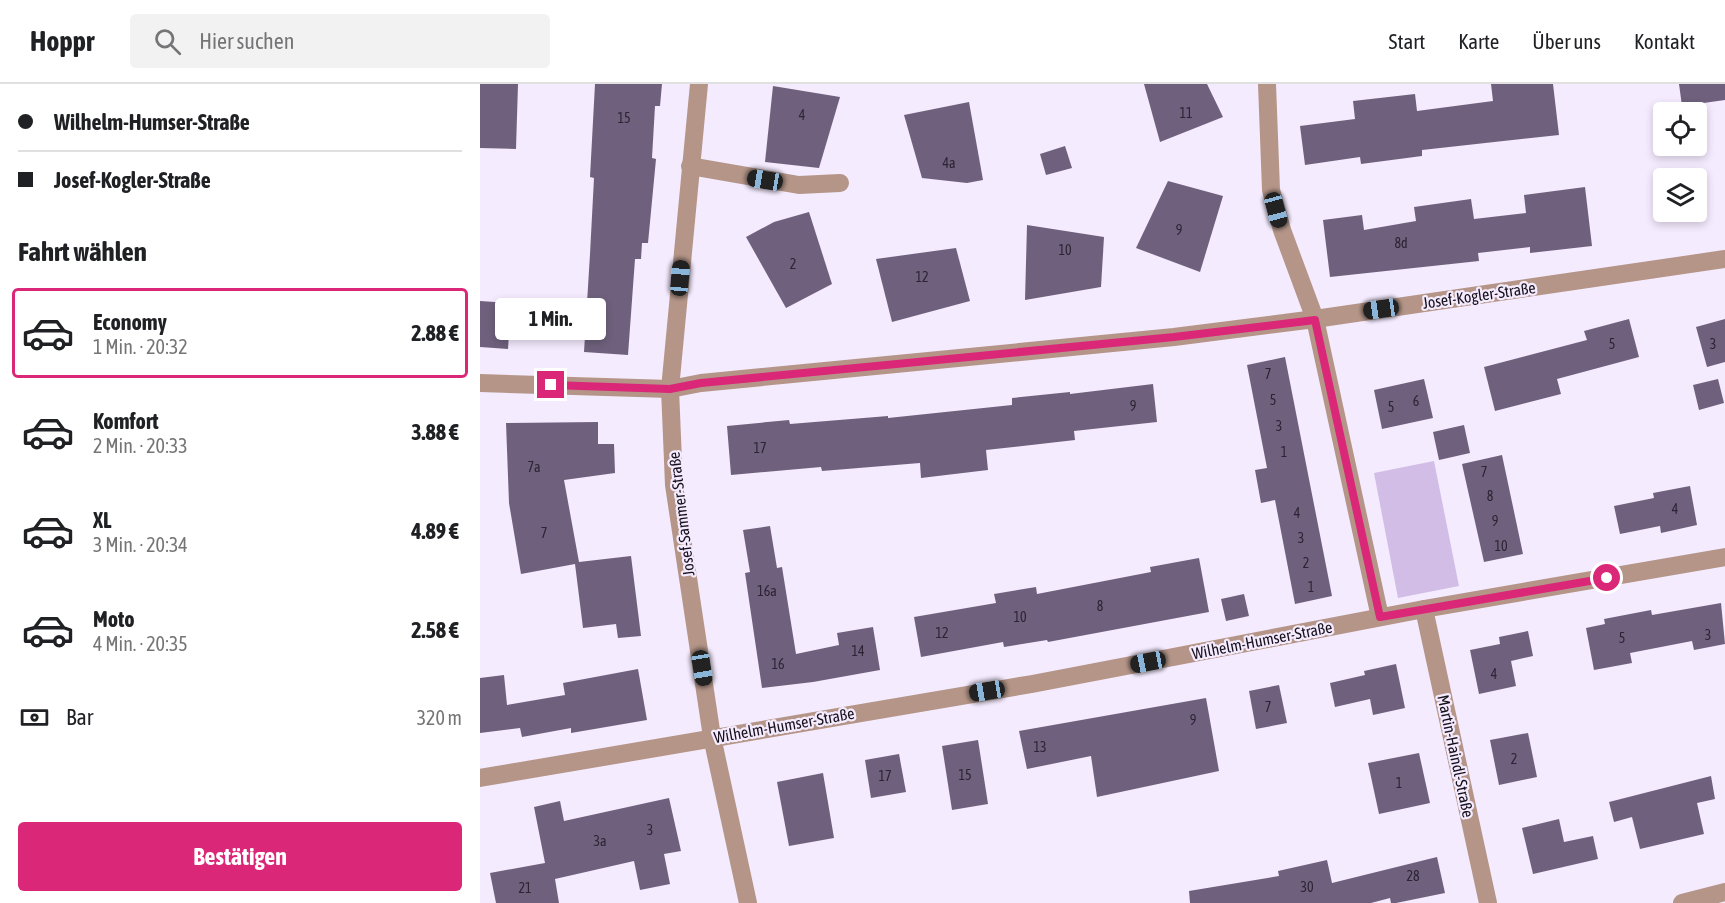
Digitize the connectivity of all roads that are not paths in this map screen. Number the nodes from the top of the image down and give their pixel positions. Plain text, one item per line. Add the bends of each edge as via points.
1 (699, 84) edge
2 (1267, 84) edge
3 (690, 166) junction
4 (840, 183) dead end
5 (1725, 260) edge
6 (1315, 320) junction
7 (480, 383) edge
8 (670, 389) junction
9 (1725, 557) edge
10 (1424, 609) junction
11 (1380, 617) junction
12 (712, 737) junction
13 (480, 778) edge
14 (1725, 892) edge
15 (748, 903) edge
16 (1488, 903) edge
17 (1682, 903) edge

1 - 3 street, Josef-Sammer-Straße
2 - 6 street via 1271,189
3 - 4 street via 799,185
3 - 8 street, Josef-Sammer-Straße
5 - 6 street, Josef-Kogler-Straße
6 - 8 street, Josef-Kogler-Straße
6 - 11 street
7 - 8 street, Josef-Kogler-Straße
8 - 12 street, Josef-Sammer-Straße via 674,485
9 - 10 street, Wilhelm-Humser-Straße
10 - 11 street, Wilhelm-Humser-Straße
10 - 16 street, Martin-Haindl-Straße
11 - 12 street, Wilhelm-Humser-Straße via 1032,684
12 - 13 street, Wilhelm-Humser-Straße
12 - 15 street, Josef-Sammer-Straße
14 - 17 street

